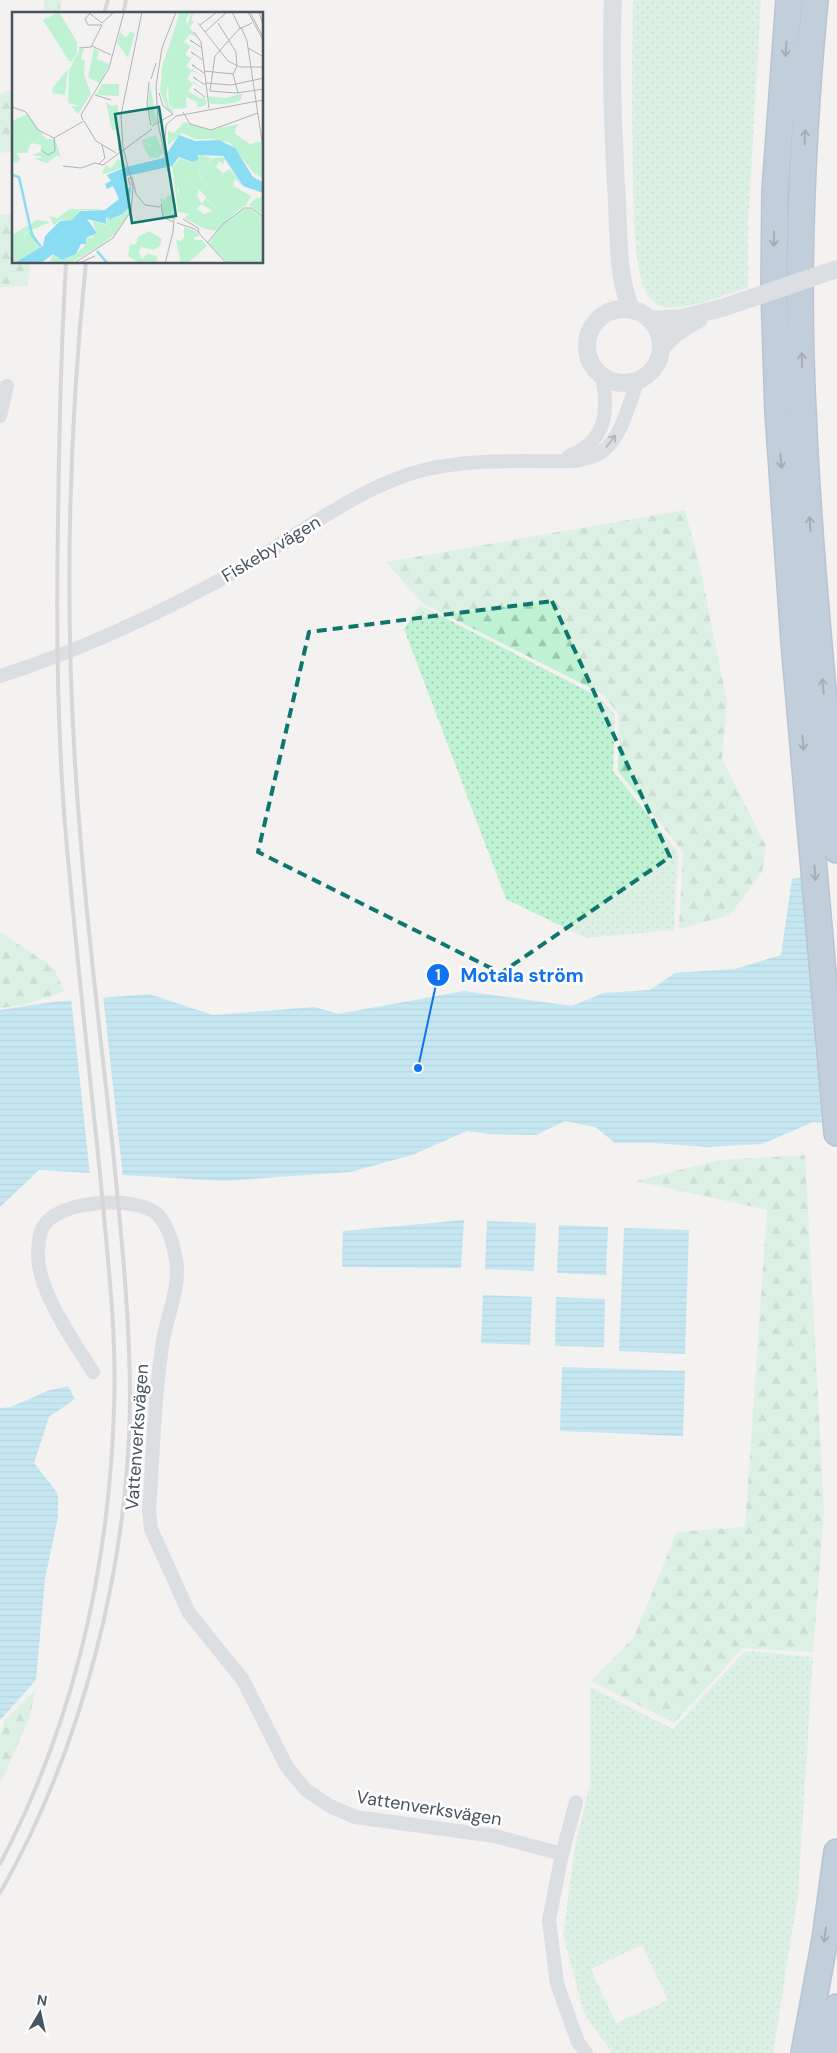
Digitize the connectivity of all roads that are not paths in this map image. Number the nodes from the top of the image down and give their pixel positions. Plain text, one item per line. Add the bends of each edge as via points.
1 (613, 0) edge
2 (789, 0) edge
3 (815, 0) edge
4 (837, 269) edge
5 (621, 278) junction
6 (631, 309) junction
7 (717, 310) junction
8 (608, 312) junction
9 (651, 320) junction
10 (661, 348) junction
11 (602, 376) junction
12 (638, 380) junction
13 (7, 386) dead end
14 (0, 416) edge
15 (551, 462) junction
16 (0, 676) edge
17 (837, 722) edge
18 (828, 750) junction
19 (837, 850) edge
20 (837, 1133) edge
21 (93, 1372) dead end
22 (576, 1802) dead end
23 (837, 1852) edge
24 (562, 1854) junction
25 (837, 2007) edge
26 (586, 2053) edge
27 (804, 2053) edge
28 (828, 2053) edge

1 - 5 street via 612,114
2 -> 20 highway via 775,190 778,412
18 -> 3 highway via 802,409 803,186
4 - 7 street, bridge
5 - 6 street
5 - 8 street
6 - 8 street
6 - 9 street
7 - 9 street via 682,318
7 - 10 street via 677,332
8 - 11 street via 593,324 586,342 590,361
9 - 10 street via 659,333
10 - 12 street via 652,371
11 - 12 street via 619,383
11 - 15 street, Fiskebyvägen via 605,407 597,435 591,445
15 -> 12 street, Fiskebyvägen via 590,458 603,451 619,428
13 - 14 street
15 - 16 street, Fiskebyvägen via 455,464 399,477 374,488 238,570 176,602 71,650
17 - 18 highway
18 - 19 highway
21 - 24 street, Vattenverksvägen via 46,1289 38,1256 41,1235 44,1225 53,1216 67,1209 132,1203 158,1215 169,1231 177,1262 162,1351 149,1512 151,1529 188,1613 243,1680 287,1767 306,1790 355,1817 495,1836
22 - 24 street
23 -> 27 highway
24 - 26 street via 549,1920 557,1984 578,2042
25 - 28 highway

